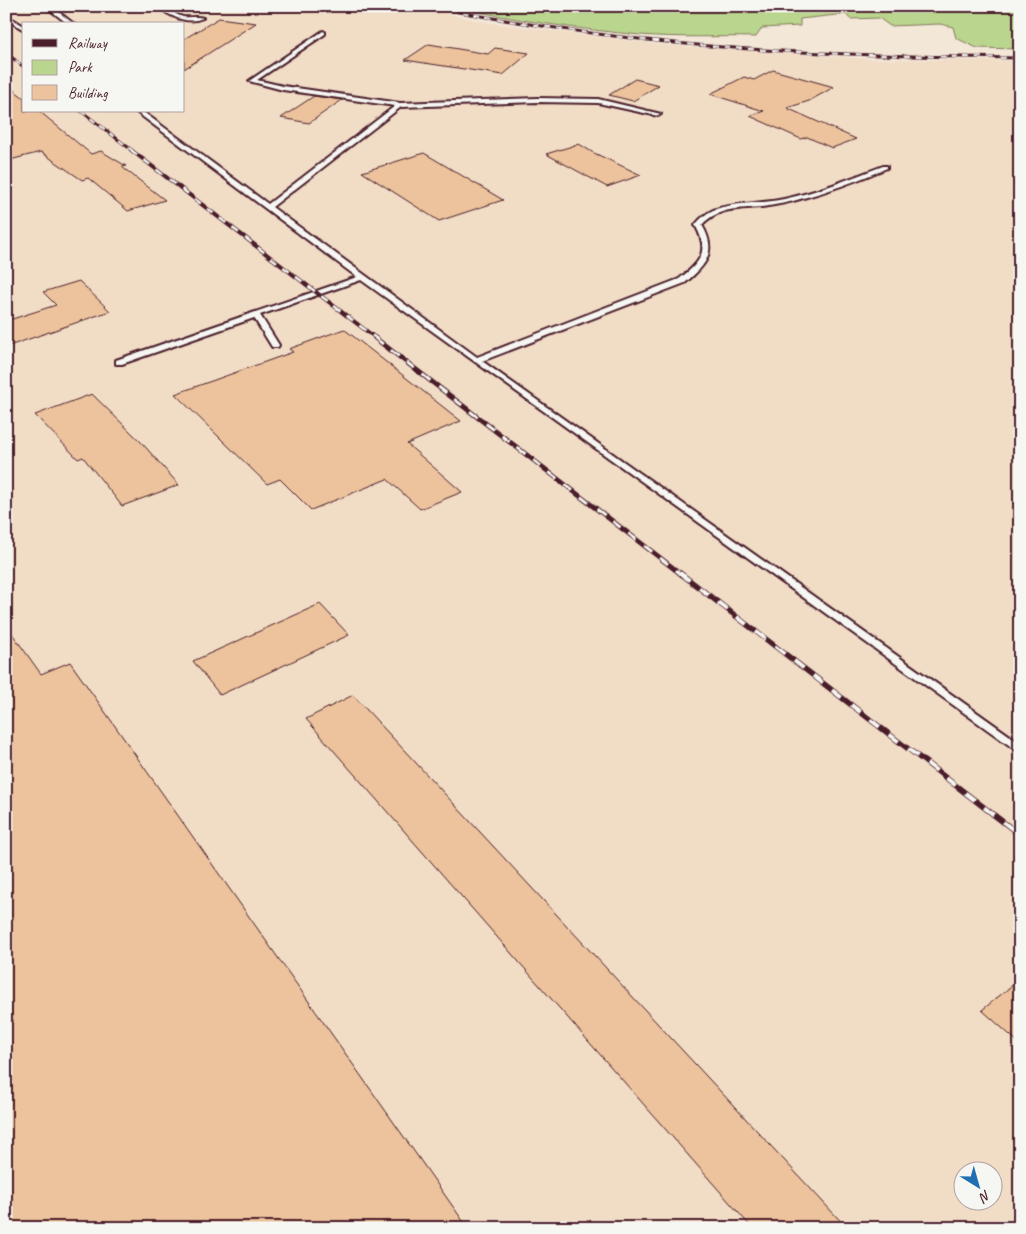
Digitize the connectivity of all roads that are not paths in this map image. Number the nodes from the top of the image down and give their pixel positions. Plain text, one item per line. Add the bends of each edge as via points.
1 (47, 6) edge
2 (158, 6) edge
3 (6, 16) edge
4 (200, 18) dead end
5 (69, 22) edge
6 (22, 28) edge
7 (323, 33) dead end
8 (400, 105) junction
9 (139, 112) edge
10 (658, 114) dead end
11 (884, 168) dead end
12 (268, 207) junction
13 (363, 277) junction
14 (256, 315) junction
15 (275, 345) dead end
16 (477, 360) junction
17 (119, 362) dead end
18 (1020, 749) edge

1 - 5 lane
2 - 4 lane via 189,22
3 - 6 lane
7 - 8 lane via 252,81
8 - 10 lane via 598,101
8 - 12 lane
9 - 12 lane
11 - 16 lane via 809,196 722,209 704,217 698,226 707,248 700,268 682,281
12 - 13 lane
13 - 14 lane
13 - 16 lane
14 - 15 lane
14 - 17 lane
16 - 18 lane

